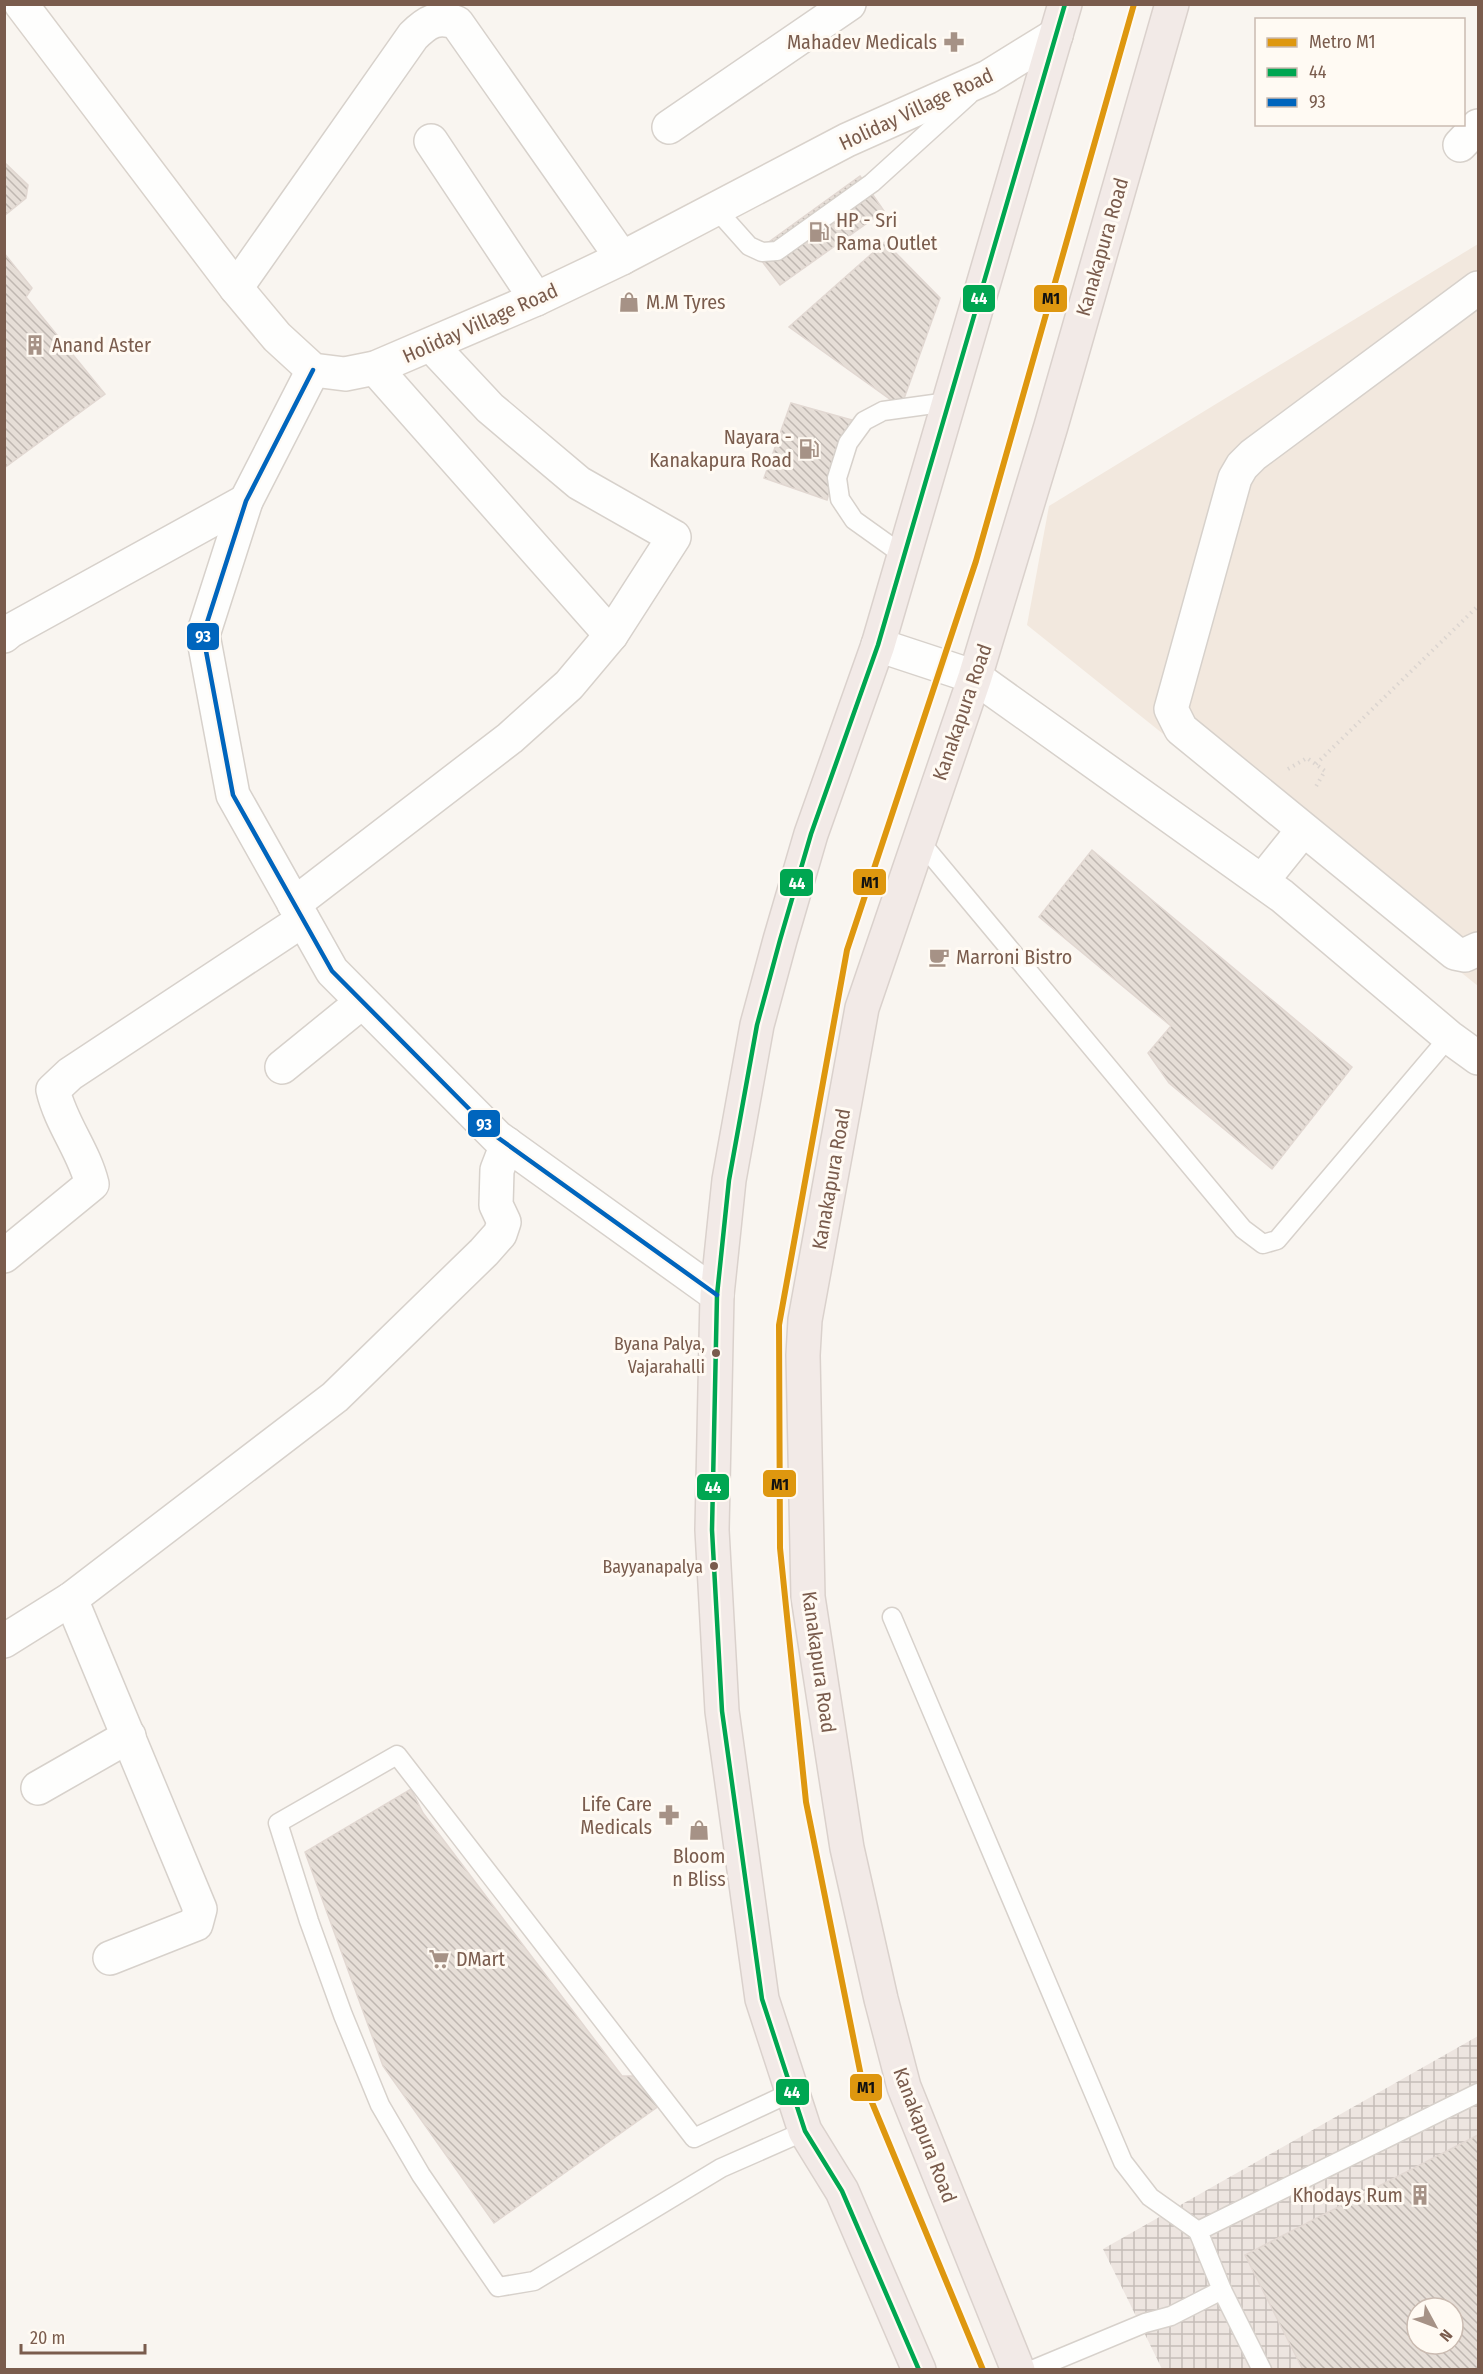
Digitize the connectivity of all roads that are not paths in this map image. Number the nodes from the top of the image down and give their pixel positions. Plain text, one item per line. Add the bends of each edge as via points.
1 (21, 4) edge
2 (849, 4) edge
3 (1172, 4) edge
4 (1060, 20) edge
5 (988, 77) junction
6 (669, 127) dead end
7 (431, 141) dead end
8 (716, 209) junction
9 (622, 258) junction
10 (236, 288) junction
11 (1479, 288) edge
12 (536, 299) junction
13 (431, 345) junction
14 (375, 368) junction
15 (313, 370) junction
16 (948, 402) junction
17 (246, 501) junction
18 (903, 555) junction
19 (611, 635) junction
20 (4, 636) edge
21 (878, 645) junction
22 (975, 677) junction
23 (1311, 836) junction
24 (918, 839) junction
25 (1272, 889) junction
26 (298, 912) junction
27 (1479, 949) edge
28 (362, 1002) junction
29 (1449, 1036) junction
30 (1479, 1058) edge
31 (282, 1067) dead end
32 (507, 1144) junction
33 (4, 1256) edge
34 (717, 1295) junction
35 (71, 1599) junction
36 (892, 1617) dead end
37 (4, 1641) edge
38 (129, 1736) junction
39 (38, 1788) dead end
40 (110, 1958) dead end
41 (792, 2092) junction
42 (1479, 2093) edge
43 (805, 2131) junction
44 (1198, 2231) junction
45 (1222, 2290) junction
46 (919, 2370) edge
47 (1018, 2370) edge
48 (1032, 2370) edge
49 (1262, 2370) edge

1 - 10 street
2 - 6 street
3 - 22 highway, Kanakapura Road
4 - 5 street, Holiday Village Road
4 - 16 highway
5 - 8 street, Holiday Village Road via 847,140
5 - 8 lane via 872,183 777,251 762,252 750,246
7 - 12 street
8 - 9 street, Holiday Village Road
9 - 10 street via 457,23 445,18 426,23 413,36
9 - 12 street, Holiday Village Road
10 - 15 street via 277,337
11 - 23 street via 1253,455 1235,478 1171,709 1181,729
12 - 13 street, Holiday Village Road
13 - 14 street, Holiday Village Road
13 - 19 street via 489,408 579,483 674,537
14 - 15 street, Holiday Village Road via 345,374
14 - 19 street
15 - 17 street
16 - 18 highway
16 - 18 lane via 883,411 864,421 848,443 837,478 840,499 854,520
17 - 20 street
17 - 26 street via 203,635 233,795
18 - 21 highway
19 - 26 street via 568,685 510,738
21 - 22 street
21 - 34 highway via 811,834 757,1025 729,1180
22 - 24 highway, Kanakapura Road
22 - 25 street
23 - 25 street
23 - 27 street via 1455,953 1465,955
24 - 29 lane via 1243,1229 1263,1244 1277,1240
24 - 47 highway, Kanakapura Road via 862,1008 805,1320 808,1597 847,1848 904,2086
25 - 29 street
26 - 28 street via 332,971
26 - 33 street via 53,1090 88,1165 92,1184
28 - 31 street
28 - 32 street
29 - 30 street
32 - 34 street
32 - 35 street via 497,1170 496,1205 504,1222 500,1234 484,1251 335,1397
34 - 41 highway via 712,1530 722,1711 762,1999
35 - 37 street
35 - 38 street
36 - 44 lane via 1124,2162 1150,2197
38 - 39 street
38 - 40 street via 200,1909 196,1924
41 - 43 highway
41 - 43 lane via 694,2138 397,1755 278,1823 335,1994 380,2105 421,2175 498,2287 534,2281 721,2168
42 - 44 lane
43 - 46 highway via 842,2191
44 - 45 lane
45 - 48 lane via 1171,2316
45 - 49 lane

